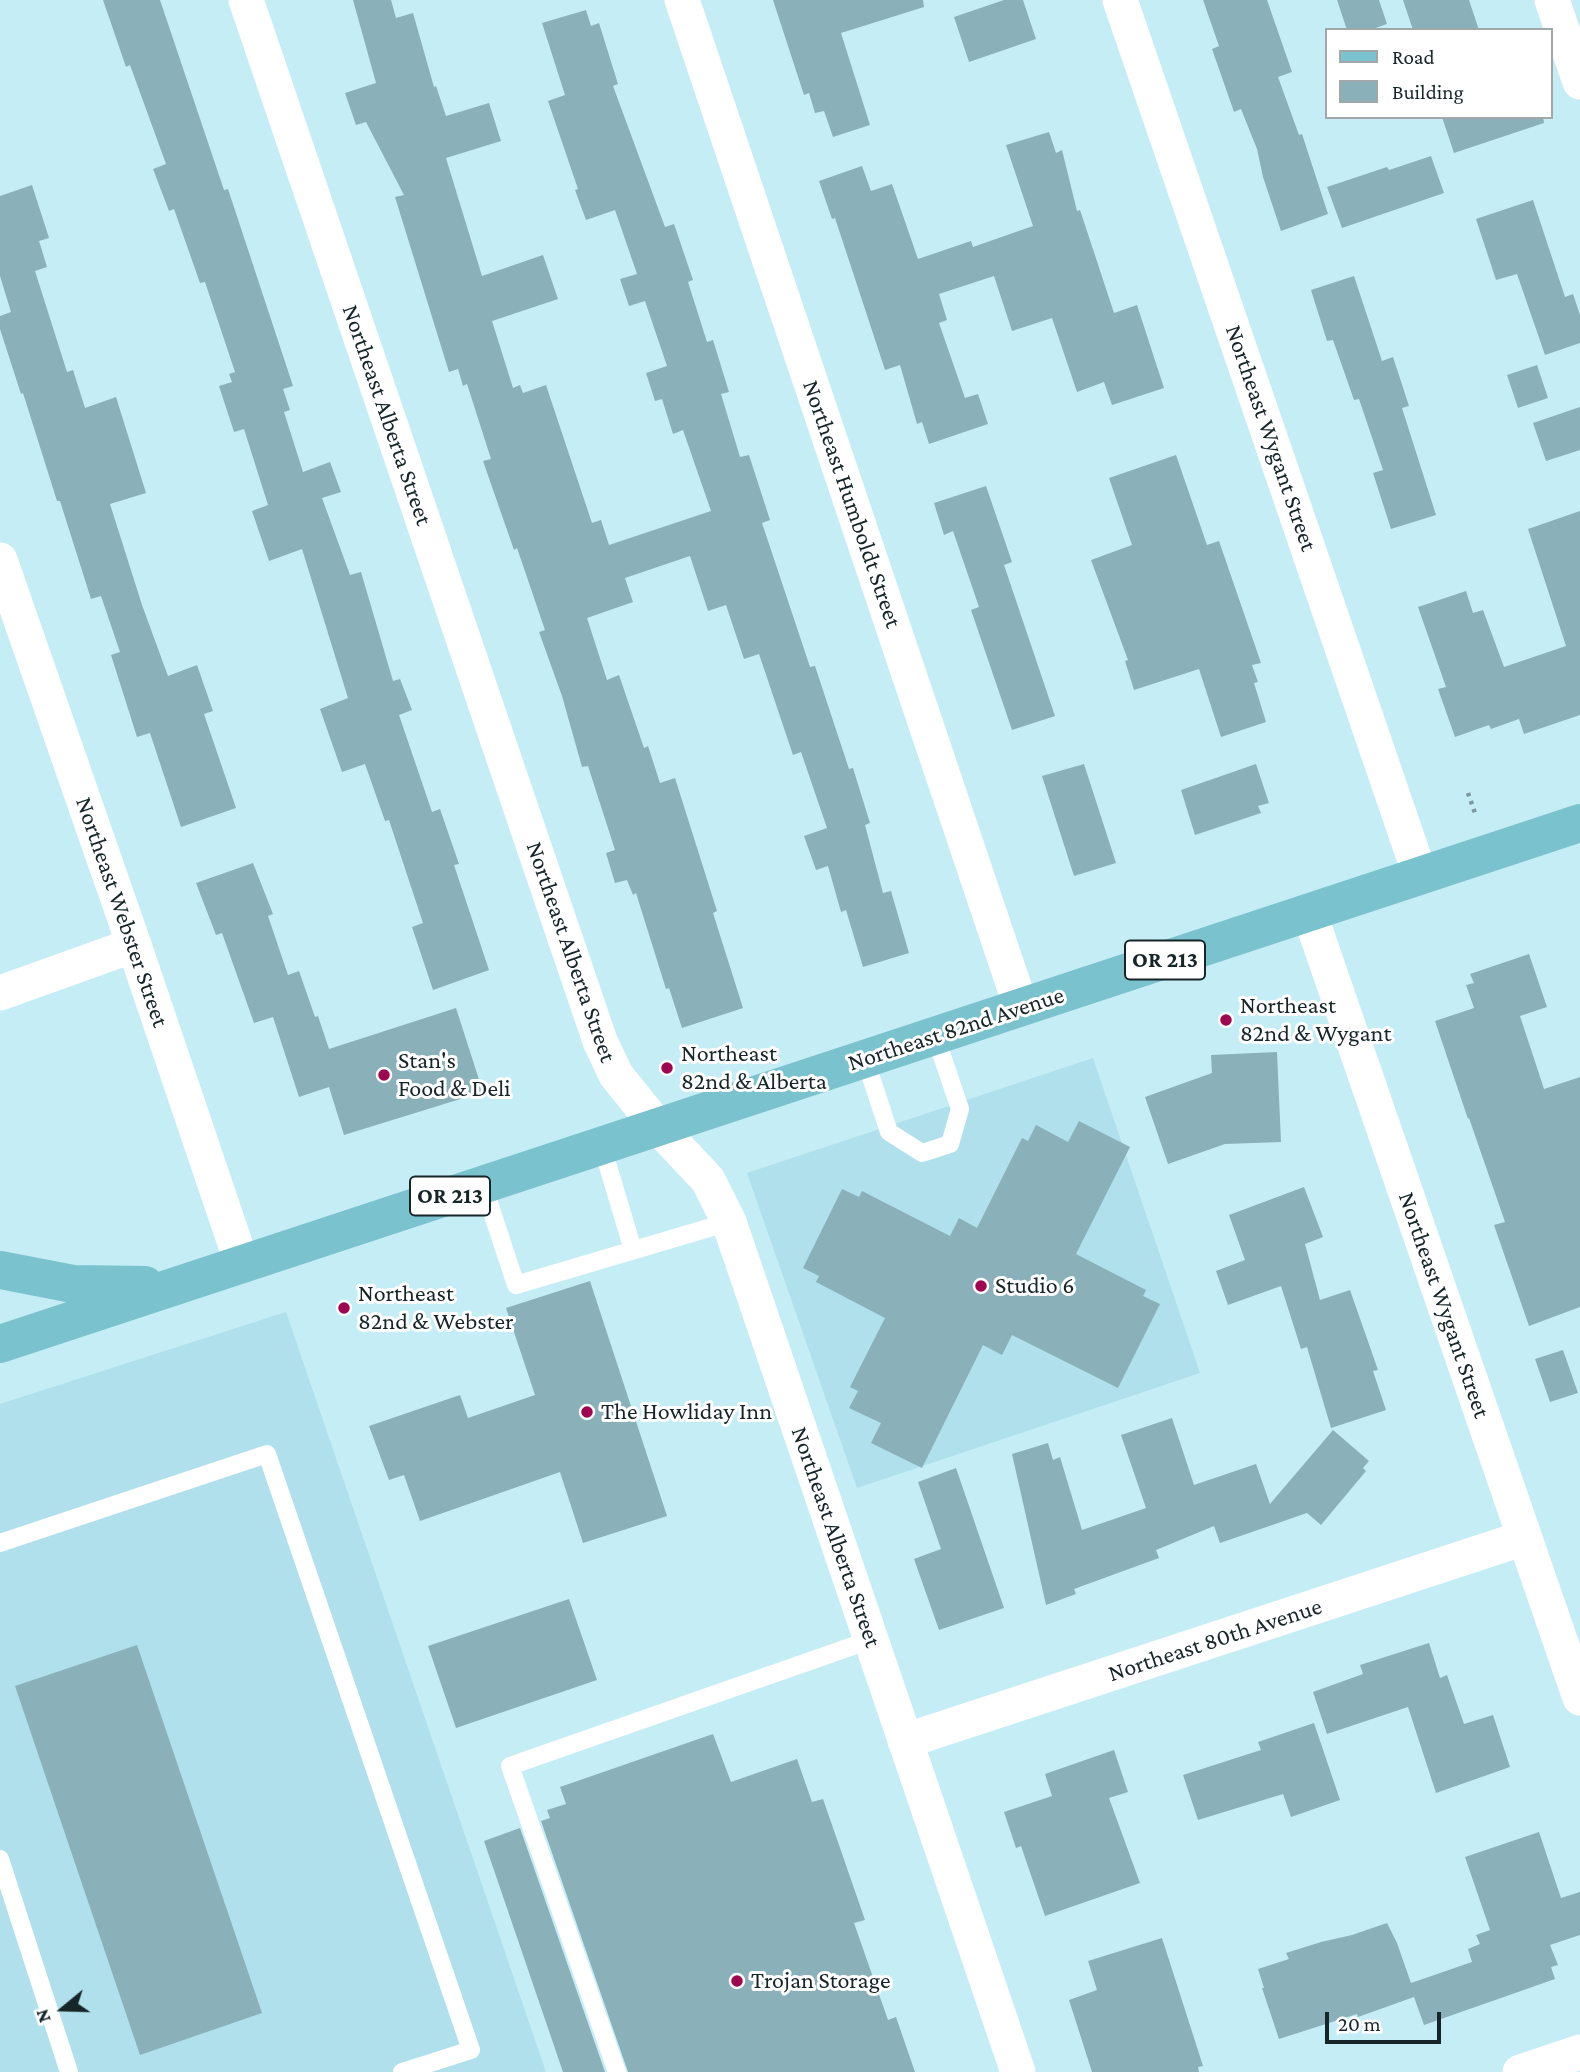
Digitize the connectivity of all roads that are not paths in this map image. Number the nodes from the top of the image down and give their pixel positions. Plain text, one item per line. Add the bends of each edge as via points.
1 (246, 0) edge
2 (682, 0) edge
3 (1120, 0) edge
4 (1552, 0) edge
5 (1580, 82) edge
6 (0, 560) edge
7 (1580, 823) edge
8 (1420, 875) junction
9 (1309, 912) junction
10 (134, 945) junction
11 (0, 993) edge
12 (1021, 1007) junction
13 (935, 1035) junction
14 (865, 1059) junction
15 (658, 1127) junction
16 (602, 1146) junction
17 (483, 1185) junction
18 (729, 1222) junction
19 (633, 1250) junction
20 (242, 1264) junction
21 (0, 1270) edge
22 (172, 1287) junction
23 (3, 1341) edge
24 (1524, 1538) junction
25 (0, 1543) edge
26 (870, 1640) junction
27 (1580, 1698) edge
28 (905, 1741) junction
29 (0, 1859) edge
30 (1580, 2052) edge
31 (69, 2072) edge
32 (402, 2072) edge
33 (617, 2072) edge
34 (1018, 2072) edge
35 (1520, 2072) edge

1 - 15 street, Northeast Alberta Street via 600,1041 615,1075
2 - 12 street, Northeast Humboldt Street
3 - 8 street, Northeast Wygant Street
4 - 5 street
6 - 10 street, Northeast Webster Street
7 - 8 main road, Northeast 82nd Avenue / OR 213
8 - 9 main road, Northeast 82nd Avenue / OR 213
9 - 12 main road, Northeast 82nd Avenue / OR 213
9 - 24 street, Northeast Wygant Street
10 - 11 street
10 - 20 street, Northeast Webster Street
12 - 13 main road, Northeast 82nd Avenue / OR 213
13 - 14 main road, Northeast 82nd Avenue / OR 213
13 - 14 lane via 960,1109 950,1144 922,1153 889,1132
14 - 15 main road, Northeast 82nd Avenue / OR 213
15 - 16 main road, Northeast 82nd Avenue / OR 213
15 - 18 street, Northeast Alberta Street via 708,1180
16 - 17 main road, Northeast 82nd Avenue / OR 213
16 - 19 lane
17 - 19 lane via 516,1284
17 - 20 main road, Northeast 82nd Avenue / OR 213
18 - 19 lane
18 - 26 street, Northeast Alberta Street
20 - 22 main road, Northeast 82nd Avenue / OR 213
21 - 22 main road, Northeast 82nd Avenue / OR 213 via 73,1283
22 - 23 main road, Northeast 82nd Avenue / OR 213
24 - 27 street, Northeast Wygant Street
24 - 28 street, Northeast 80th Avenue
25 - 32 lane via 267,1454 471,2050
26 - 28 street, Northeast Alberta Street
26 - 33 lane via 510,1766
28 - 34 street, Northeast Alberta Street
29 - 31 lane
30 - 35 street

